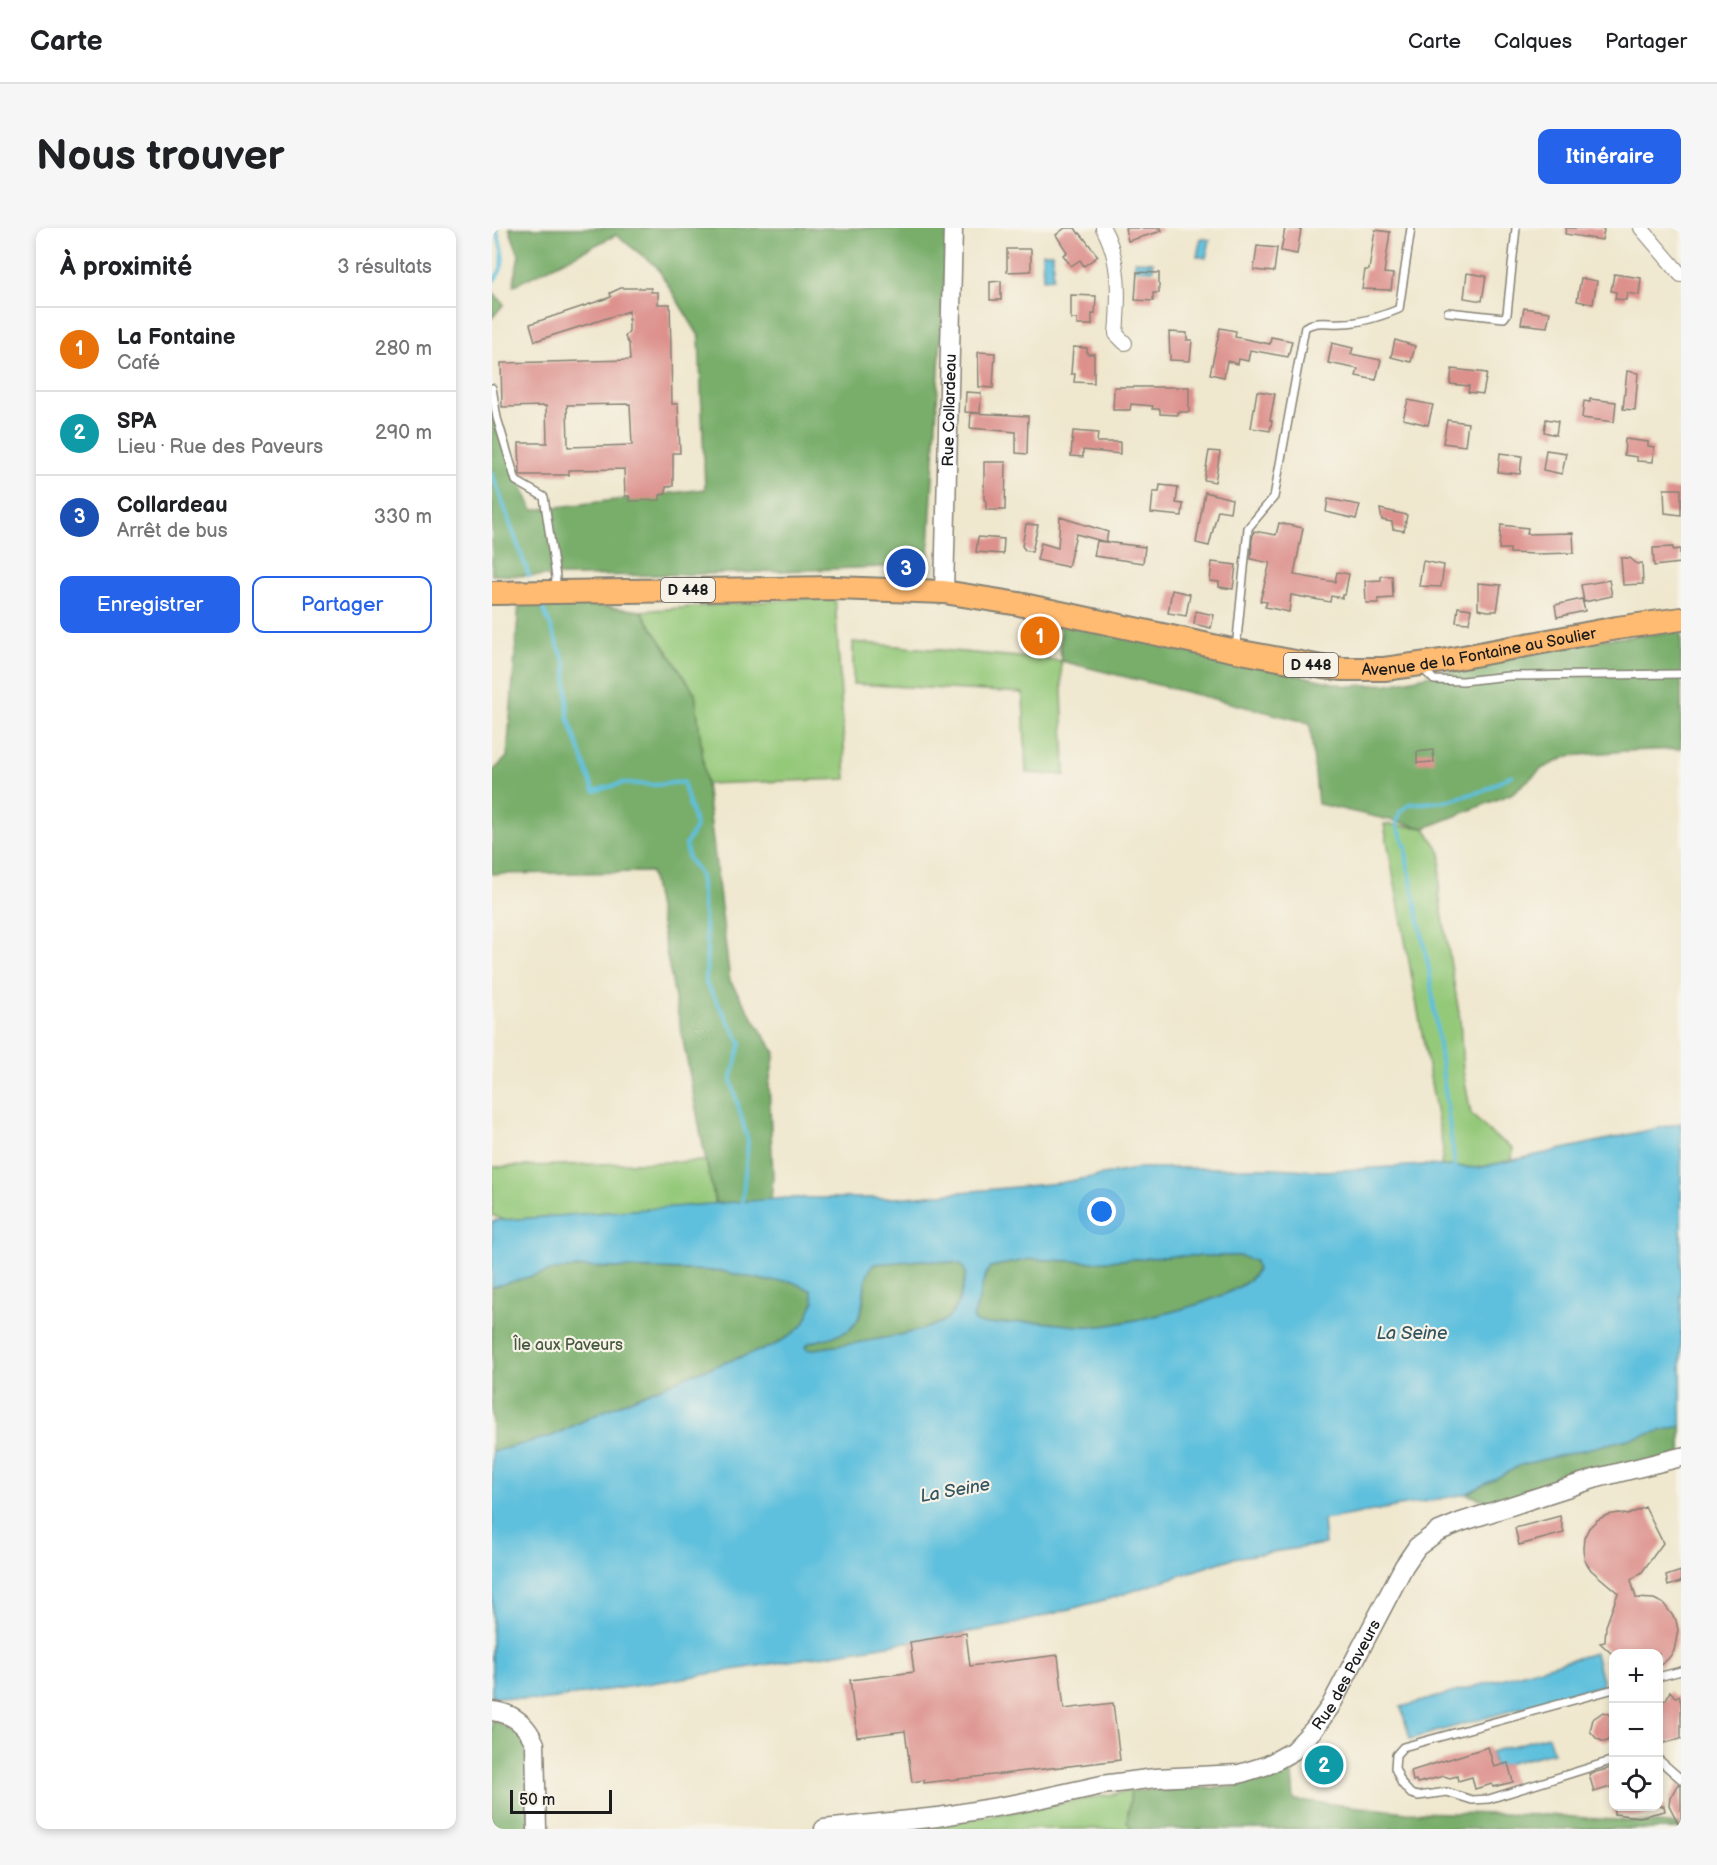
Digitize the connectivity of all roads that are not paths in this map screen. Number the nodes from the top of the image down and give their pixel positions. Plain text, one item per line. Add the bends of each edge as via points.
1 (953, 228) edge
2 (1103, 228) edge
3 (1411, 228) edge
4 (1516, 228) edge
5 (1647, 230) edge
6 (1681, 275) edge
7 (1448, 312) dead end
8 (1125, 343) dead end
9 (492, 388) edge
10 (540, 592) junction
11 (944, 592) junction
12 (492, 593) edge
13 (1681, 619) edge
14 (1236, 651) junction
15 (1424, 663) junction
16 (1681, 674) edge
17 (1681, 1459) edge
18 (1681, 1671) edge
19 (1663, 1676) edge
20 (1609, 1690) edge
21 (492, 1711) edge
22 (1609, 1762) edge
23 (1663, 1763) edge
24 (1681, 1779) edge
25 (540, 1825) edge
26 (824, 1829) edge

1 - 11 street, Rue Collardeau
2 - 8 street via 1115,257 1119,295 1116,334
3 - 14 lane via 1399,309 1344,323 1315,322 1305,327 1274,497 1248,528
4 - 7 lane via 1508,314 1504,318
5 - 6 street
9 - 10 lane via 516,482 544,497 556,577
10 - 11 main road, Avenue de la Fontaine au Soulier / D 448 via 835,588
10 - 12 main road, Avenue de la Fontaine au Soulier / D 448
11 - 14 main road, Avenue de la Fontaine au Soulier / D 448 via 1019,604
13 - 15 main road, Avenue de la Fontaine au Soulier / D 448
14 - 15 main road, Avenue de la Fontaine au Soulier / D 448 via 1343,669 1384,669
15 - 16 lane via 1434,680
17 - 26 street, Rue des Paveurs via 1597,1478 1437,1532 1418,1547 1404,1566 1330,1707 1314,1729 1293,1751 1268,1764 1239,1774 1102,1785 938,1817
18 - 19 lane
20 - 22 lane via 1403,1747 1395,1761 1402,1784 1411,1794 1448,1792 1472,1800 1489,1799
21 - 25 street via 514,1718 530,1732 535,1744
23 - 24 lane

